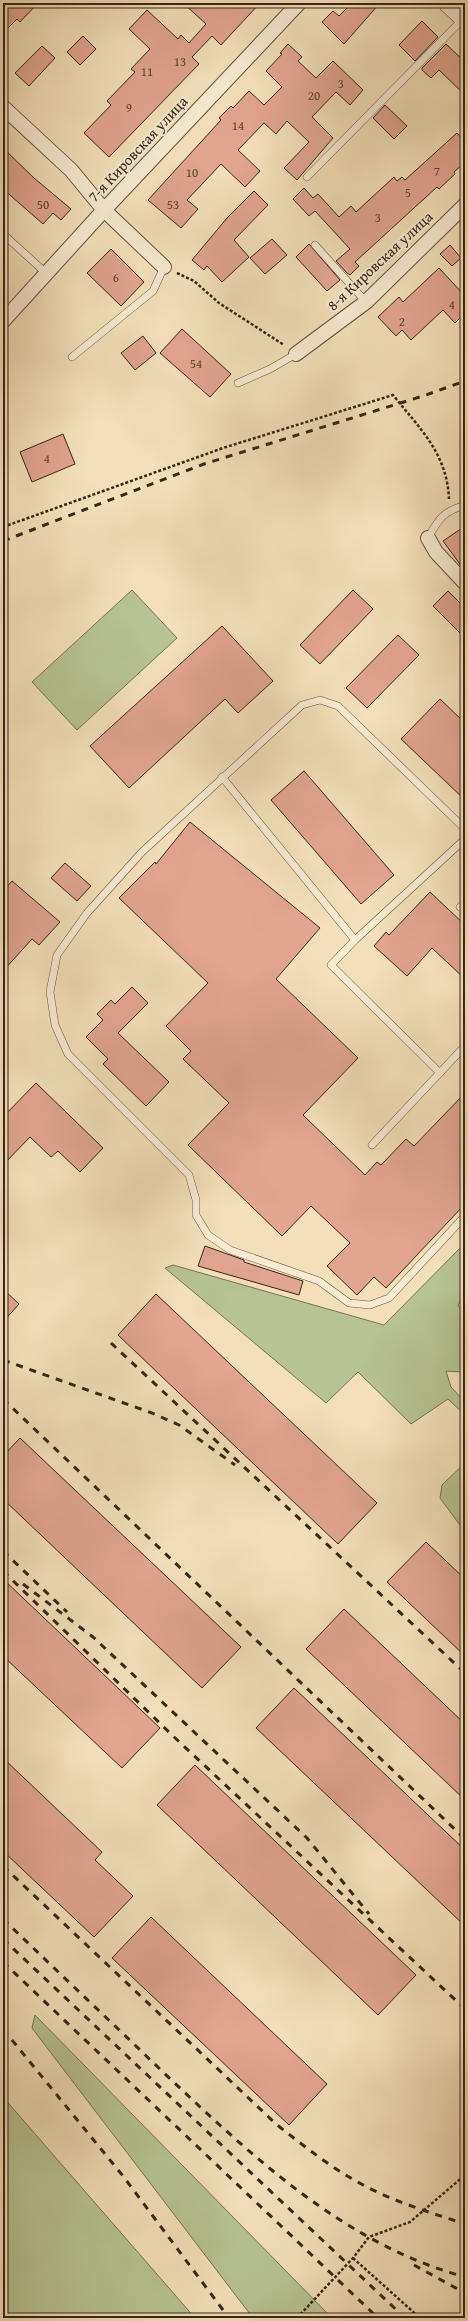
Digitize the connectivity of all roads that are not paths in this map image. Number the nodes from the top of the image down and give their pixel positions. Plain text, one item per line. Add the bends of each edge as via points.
1 (299, 3) edge
2 (457, 10) edge
3 (3, 107) edge
4 (307, 177) dead end
5 (465, 205) edge
6 (104, 210) junction
7 (3, 234) edge
8 (315, 245) dead end
9 (164, 267) joint
10 (47, 274) junction
11 (366, 302) junction
12 (3, 321) edge
13 (296, 354) joint
14 (72, 358) dead end
15 (238, 383) dead end
16 (465, 505) edge
17 (428, 538) joint
18 (465, 582) edge
19 (222, 777) junction
20 (465, 829) edge
21 (465, 839) edge
22 (355, 940) junction
23 (465, 1046) edge
24 (440, 1073) junction
25 (372, 1145) dead end
26 (465, 1216) edge

1 - 6 street, 7-я Кировская улица
2 - 4 lane
3 - 6 street via 71,170
5 - 11 street, 8-я Кировская улица
6 - 9 street
6 - 10 street, 7-я Кировская улица
7 - 10 lane
8 - 11 lane
9 - 14 lane via 153,291
10 - 12 street, 7-я Кировская улица
11 - 13 street, 8-я Кировская улица
13 - 15 lane
16 - 17 lane via 450,510 438,520
17 - 18 street via 436,552
19 - 20 lane via 302,705 320,700 338,706
19 - 22 lane
19 - 26 lane via 142,852 87,913 56,955 50,992 55,1025 68,1054 189,1175 196,1200 196,1215 208,1235 230,1250 319,1281 349,1303 370,1305 389,1298
21 - 22 lane
22 - 24 lane via 331,965
23 - 24 lane
24 - 25 lane

